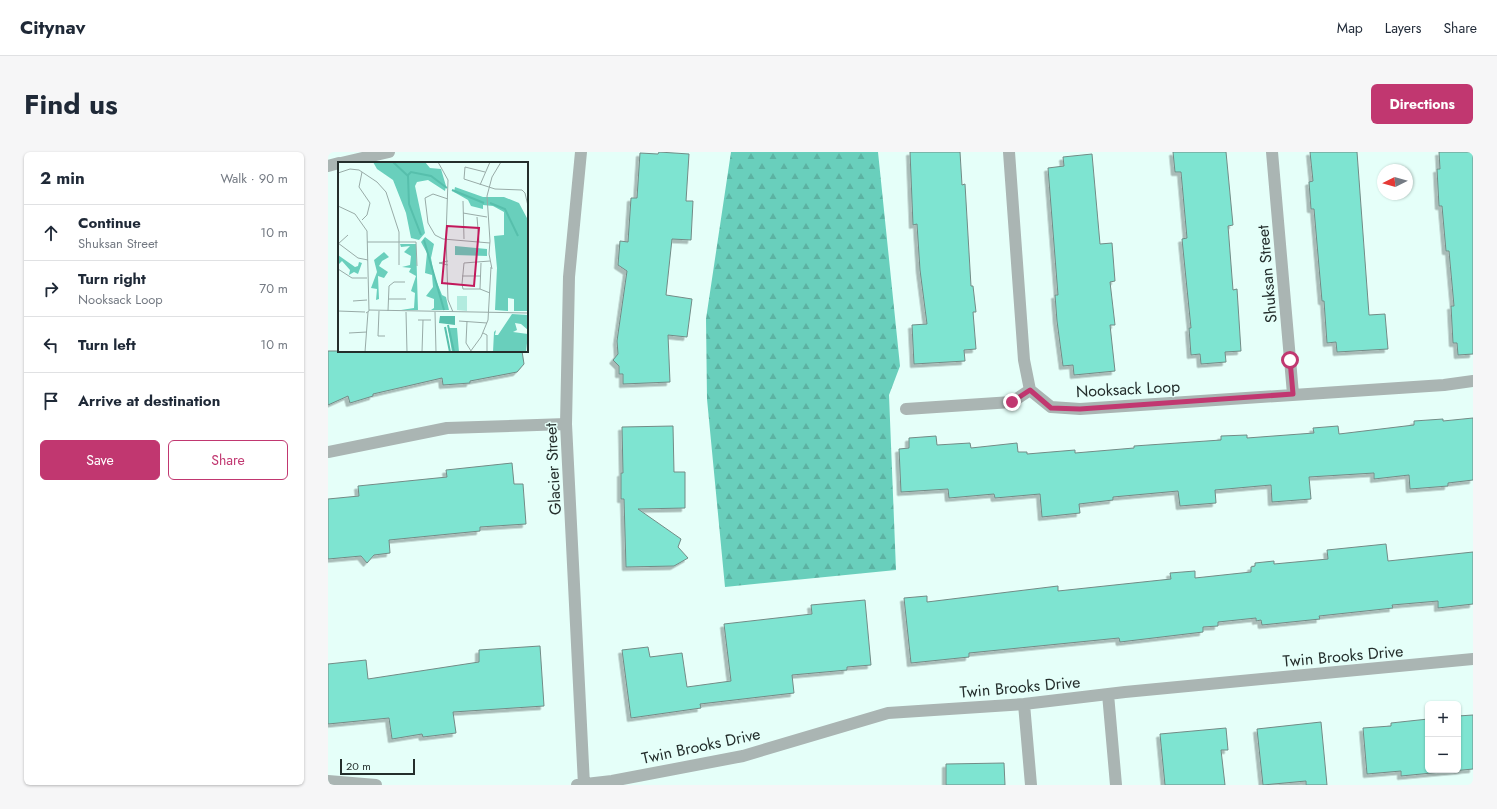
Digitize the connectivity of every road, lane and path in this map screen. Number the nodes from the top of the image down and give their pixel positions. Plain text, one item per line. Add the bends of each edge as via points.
1 (389, 152) edge
2 (582, 152) edge
3 (1010, 152) edge
4 (1272, 152) edge
5 (344, 162) edge
6 (338, 164) edge
7 (328, 166) edge
8 (1473, 381) edge
9 (1030, 390) junction
10 (1293, 394) junction
11 (906, 409) dead end
12 (566, 424) junction
13 (328, 452) edge
14 (1473, 660) edge
15 (1108, 694) junction
16 (1024, 704) junction
17 (328, 781) edge
18 (376, 785) edge
19 (582, 785) edge
20 (1031, 785) edge
21 (1116, 785) edge

1 - 5 street
2 - 12 street, Glacier Street via 569,277
3 - 9 street via 1024,360
4 - 10 street, Shuksan Street
6 - 7 street
8 - 10 street, Nooksack Loop
9 - 10 street, Nooksack Loop via 1051,408 1080,409
9 - 11 street via 1012,402
12 - 13 street via 447,428
12 - 19 street, Glacier Street
14 - 15 street, Twin Brooks Drive
15 - 16 street, Twin Brooks Drive
15 - 21 street
16 - 19 street, Twin Brooks Drive via 888,713 743,756
16 - 20 street
17 - 18 street

